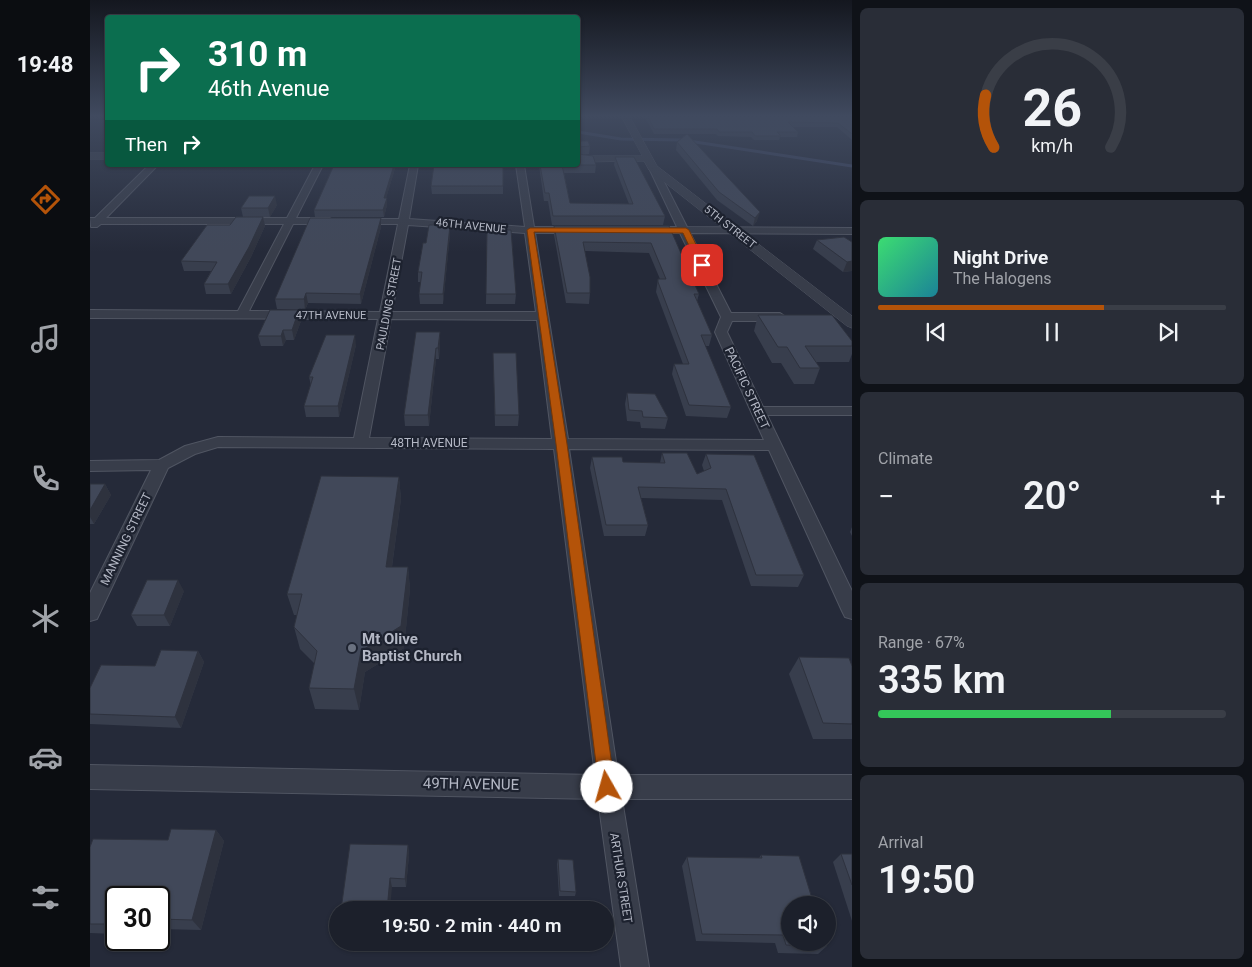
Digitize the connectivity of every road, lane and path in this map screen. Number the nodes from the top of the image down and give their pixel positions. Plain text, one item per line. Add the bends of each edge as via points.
1 (634, 162) edge
2 (650, 163) junction
3 (152, 167) edge
4 (318, 167) edge
5 (414, 167) edge
6 (520, 167) edge
7 (94, 221) edge
8 (290, 221) junction
9 (404, 222) junction
10 (90, 229) edge
11 (530, 230) junction
12 (588, 230) edge
13 (637, 230) edge
14 (686, 230) junction
15 (735, 230) junction
16 (852, 231) edge
17 (90, 314) edge
18 (242, 314) junction
19 (387, 315) junction
20 (541, 316) junction
21 (727, 317) junction
22 (796, 317) edge
23 (825, 317) edge
24 (848, 320) edge
25 (757, 411) junction
26 (852, 411) edge
27 (361, 442) junction
28 (562, 444) junction
29 (773, 445) junction
30 (162, 465) junction
31 (90, 466) edge
32 (852, 610) edge
33 (90, 613) edge
34 (91, 779) edge
35 (607, 787) junction
36 (852, 787) edge
37 (635, 967) edge

1 - 2 street
2 - 14 street
2 - 15 street, 5TH STREET
3 - 7 street
4 - 8 street
5 - 9 street, PAULDING STREET
6 - 11 street, ARTHUR STREET
7 - 8 street, 46TH AVENUE
7 - 10 street
8 - 9 street, 46TH AVENUE
8 - 18 street
9 - 11 street, 46TH AVENUE
9 - 19 street, PAULDING STREET
11 - 12 street, 46TH AVENUE
11 - 20 street, ARTHUR STREET
13 - 14 street
14 - 15 street
14 - 21 street
15 - 16 street
15 - 24 street, 5TH STREET
17 - 18 street, 47TH AVENUE
18 - 19 street, 47TH AVENUE
19 - 20 street, 47TH AVENUE
19 - 27 street, PAULDING STREET
20 - 28 street, ARTHUR STREET
21 - 22 street
21 - 25 street, PACIFIC STREET via 721,332
23 - 24 street
25 - 26 street
25 - 29 street, PACIFIC STREET
27 - 28 street, 48TH AVENUE
27 - 30 street, 48TH AVENUE via 218,442 190,450
28 - 29 street, 48TH AVENUE
28 - 35 street, ARTHUR STREET
29 - 32 street, PACIFIC STREET
30 - 31 street, 48TH AVENUE
30 - 33 street, MANNING STREET
34 - 35 street, 49TH AVENUE
35 - 36 street, 49TH AVENUE
35 - 37 street, ARTHUR STREET

